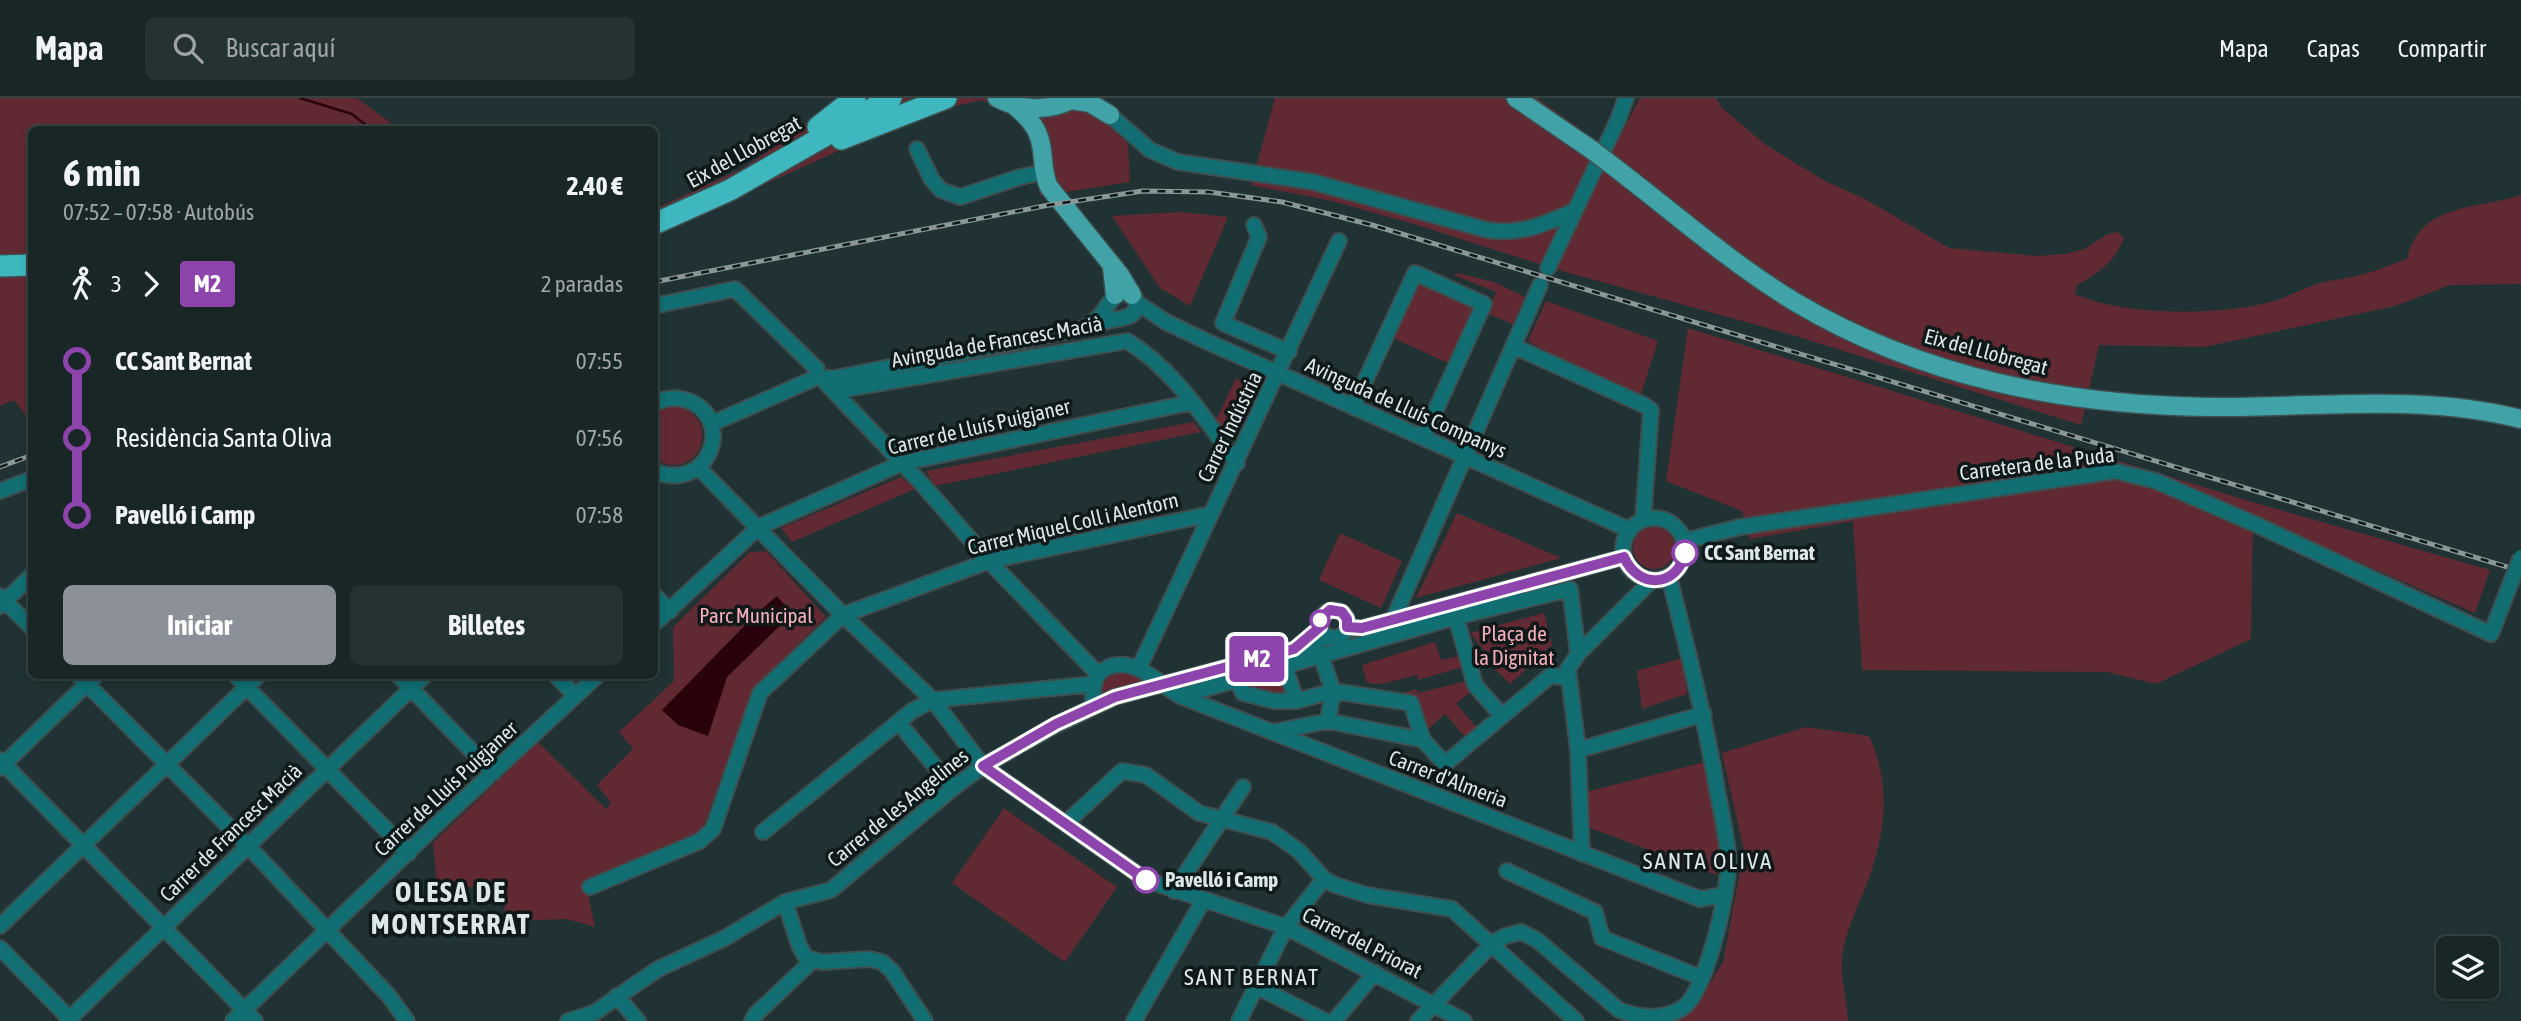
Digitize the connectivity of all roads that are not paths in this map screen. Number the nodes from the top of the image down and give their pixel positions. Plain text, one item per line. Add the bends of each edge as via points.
1 (855, 98) edge
2 (891, 98) edge
3 (946, 98) edge
4 (997, 98) edge
5 (1101, 98) edge
6 (1516, 98) edge
7 (1626, 98) edge
8 (1067, 101) edge
9 (1015, 106) junction
10 (1110, 115) junction
11 (1040, 138) junction
12 (917, 149) dead end
13 (778, 163) junction
14 (1044, 172) junction
15 (1572, 212) junction
16 (658, 222) edge
17 (1254, 225) dead end
18 (1339, 241) dead end
19 (28, 265) edge
20 (0, 267) edge
21 (1548, 268) dead end
22 (1540, 285) dead end
23 (658, 305) edge
24 (1124, 305) junction
25 (1513, 346) junction
26 (1289, 352) junction
27 (1279, 374) junction
28 (824, 380) junction
29 (1193, 402) junction
30 (658, 403) edge
31 (1353, 407) junction
32 (2521, 419) edge
33 (711, 424) junction
34 (1423, 438) junction
35 (1464, 457) junction
36 (902, 463) junction
37 (1237, 463) junction
38 (699, 468) junction
39 (658, 472) edge
40 (28, 480) edge
41 (0, 491) edge
42 (1211, 514) junction
43 (1643, 520) junction
44 (759, 527) junction
45 (1630, 530) junction
46 (1684, 541) junction
47 (2521, 556) edge
48 (1624, 557) junction
49 (989, 561) junction
50 (1669, 576) junction
51 (28, 578) edge
52 (1652, 580) junction
53 (658, 599) edge
54 (2, 601) edge
55 (670, 611) junction
56 (843, 615) junction
57 (1456, 617) junction
58 (1393, 620) junction
59 (658, 621) edge
60 (28, 624) edge
61 (1340, 634) junction
62 (1578, 654) junction
63 (1321, 656) junction
64 (1285, 666) junction
65 (1139, 668) junction
66 (86, 679) edge
67 (88, 679) edge
68 (239, 679) edge
69 (255, 679) edge
70 (402, 679) edge
71 (421, 679) edge
72 (559, 679) edge
73 (594, 679) edge
74 (1096, 679) junction
75 (1569, 679) junction
76 (1237, 680) junction
77 (1160, 684) junction
78 (247, 687) junction
79 (411, 688) junction
80 (1333, 691) junction
81 (575, 695) junction
82 (1180, 696) junction
83 (933, 701) junction
84 (1296, 701) junction
85 (1092, 708) junction
86 (1704, 714) junction
87 (1502, 716) junction
88 (1328, 721) junction
89 (898, 722) junction
90 (1272, 733) junction
91 (1423, 740) junction
92 (1578, 750) junction
93 (1, 764) edge
94 (167, 764) junction
95 (983, 766) junction
96 (327, 769) junction
97 (494, 773) junction
98 (1243, 787) dead end
99 (953, 788) junction
100 (1220, 820) junction
101 (1066, 823) junction
102 (764, 832) dead end
103 (83, 845) junction
104 (248, 846) junction
105 (409, 853) junction
106 (1582, 854) junction
107 (1507, 871) dead end
108 (1324, 879) junction
109 (590, 887) dead end
110 (1174, 891) junction
111 (1724, 895) junction
112 (1203, 901) junction
113 (785, 902) junction
114 (0, 926) edge
115 (1286, 927) junction
116 (163, 928) junction
117 (327, 930) junction
118 (1492, 944) junction
119 (0, 948) edge
120 (812, 961) junction
121 (1375, 972) junction
122 (1702, 978) junction
123 (1258, 987) junction
124 (617, 996) junction
125 (1434, 1004) junction
126 (250, 1015) edge
127 (922, 1017) edge
128 (583, 1019) edge
129 (70, 1020) edge
130 (233, 1021) edge
131 (407, 1021) edge
132 (568, 1021) edge
133 (638, 1021) edge
134 (752, 1021) edge
135 (1134, 1021) edge
136 (1239, 1021) edge
137 (1325, 1021) edge
138 (1334, 1021) edge
139 (1418, 1021) edge
140 (1464, 1021) edge
141 (1576, 1021) edge

1 - 13 highway
2 - 13 highway, Eix del Llobregat
3 - 13 highway
4 - 9 main road
5 - 10 main road
6 - 32 main road, Eix del Llobregat, bridge via 1592,150 1707,242 1797,303 1882,346 1970,377 2096,401 2207,407 2416,404
7 - 15 street
8 - 9 main road
8 - 10 main road via 1090,103
8 - 11 main road via 1048,119
9 - 11 main road
10 - 15 street via 1150,150 1178,162 1312,182 1487,230 1523,231
11 - 14 main road
12 - 14 street via 932,180 941,190 960,197
13 - 16 highway, Eix del Llobregat
14 - 24 main road via 1054,194 1111,264
15 - 21 street
17 - 26 street via 1259,237 1223,323
18 - 26 street, Carrer Indústria
19 - 20 highway
22 - 25 street
23 - 28 street via 736,289
24 - 27 street, Avinguda de Lluís Companys
24 - 28 street, Avinguda de Francesc Macià via 1085,328
25 - 35 street
25 - 43 street via 1651,410
26 - 27 street, Carrer Indústria
27 - 31 street, Avinguda de Lluís Companys
27 - 37 street, Carrer Indústria
28 - 29 street, Avinguda de Francesc Macià via 1127,341 1160,365
28 - 33 street, Avinguda de Francesc Macià
28 - 36 street
29 - 36 street, Carrer de Lluís Puigjaner
29 - 37 street, Avinguda de Francesc Macià
30 - 33 street via 684,399 705,413
31 - 34 street, Avinguda de Lluís Companys
31 - 34 street via 1415,273 1484,304
33 - 38 street via 712,448
34 - 35 street, Avinguda de Lluís Companys
35 - 45 street, Avinguda de Lluís Companys
35 - 58 street
36 - 44 street, Carrer de Lluís Puigjaner
36 - 49 street
37 - 42 street, Carrer Indústria
38 - 39 street via 678,476
38 - 44 street, Carrer del Priorat
40 - 41 street
42 - 49 street, Carrer Miquel Coll i Alentorn
42 - 65 street, Carrer Indústria
43 - 45 street
43 - 46 street via 1668,521
44 - 55 street, Carrer de Lluís Puigjaner
44 - 56 street, Carrer del Priorat
45 - 48 street
46 - 47 street, Carretera de la Puda, bridge via 1740,527 2115,471 2181,492 2491,634
46 - 50 street via 1683,561
48 - 52 street via 1634,573
48 - 58 street
49 - 56 street, Carrer Miquel Coll i Alentorn
49 - 74 street
50 - 52 street
50 - 86 street
51 - 54 street
52 - 62 street
53 - 55 street
54 - 60 street
55 - 59 street, Carrer de Lluís Puigjaner
56 - 83 street, Carrer del Priorat
56 - 109 street, Carrer Miquel Coll i Alentorn via 760,693 713,829 700,841
57 - 61 street
57 - 62 street via 1570,589
57 - 87 street via 1475,685
58 - 61 street
61 - 63 street
61 - 77 street, Carrer de les Angelines
62 - 75 street via 1568,669
63 - 64 street
63 - 80 street
64 - 76 street
64 - 84 street
65 - 74 street via 1107,667
65 - 77 street, Carrer d'Almeria
66 - 93 street
67 - 94 street
68 - 78 street
69 - 78 street
70 - 79 street
71 - 79 street, Carrer de Francesc Macià
72 - 81 street
73 - 81 street, Carrer de Lluís Puigjaner
74 - 83 street
74 - 85 street
75 - 87 street via 1551,675
75 - 92 street
76 - 82 street
76 - 84 street via 1243,693
77 - 82 street, Carrer d'Almeria
77 - 85 street, Carrer de les Angelines
78 - 94 street
78 - 96 street
79 - 96 street, Carrer de Francesc Macià
79 - 97 street
80 - 84 street
80 - 88 street
80 - 91 street via 1411,703
81 - 97 street, Carrer de Lluís Puigjaner
82 - 90 street, Carrer d'Almeria
83 - 89 street
83 - 95 street, Carrer del Priorat
85 - 95 street, Carrer de les Angelines
86 - 92 street
86 - 111 street via 1729,857
87 - 91 street via 1445,764
88 - 90 street
88 - 91 street
89 - 99 street
89 - 102 street
90 - 106 street, Carrer d'Almeria
92 - 106 street
93 - 103 street
94 - 103 street
94 - 104 street
95 - 99 street, Carrer de les Angelines
95 - 101 street, Carrer del Priorat
96 - 104 street, Carrer de Francesc Macià
96 - 105 street
97 - 105 street, Carrer de Lluís Puigjaner
98 - 100 street
99 - 113 street, Carrer de les Angelines via 831,890
100 - 101 street via 1199,813 1146,775 1122,771
100 - 108 street via 1272,832 1299,851
100 - 110 street
101 - 110 street, Carrer del Priorat via 1146,880
103 - 114 street
103 - 116 street
104 - 116 street, Carrer de Francesc Macià
104 - 117 street
105 - 117 street, Carrer de Lluís Puigjaner
106 - 111 street, Carrer d'Almeria via 1700,899
107 - 122 street via 1595,912 1602,938
108 - 115 street
108 - 118 street via 1367,895 1452,909
110 - 112 street, Carrer del Priorat
111 - 122 street
112 - 115 street, Carrer del Priorat
112 - 135 street
113 - 120 street via 801,952
113 - 124 street, Carrer de les Angelines via 725,938 658,969
115 - 121 street, Carrer del Priorat
115 - 123 street
116 - 126 street
116 - 129 street, Carrer de Francesc Macià
117 - 126 street, Carrer de Lluís Puigjaner
117 - 131 street
118 - 122 street via 1521,932 1537,940 1619,1010 1633,1016 1670,1014 1685,1006
118 - 125 street
118 - 141 street
119 - 129 street
120 - 127 street via 882,962
120 - 134 street
121 - 125 street, Carrer del Priorat
121 - 138 street
123 - 136 street
123 - 137 street
124 - 128 street, Carrer de les Angelines
124 - 133 street
125 - 139 street
125 - 140 street, Carrer del Priorat
126 - 130 street, Carrer de Lluís Puigjaner
128 - 132 street

